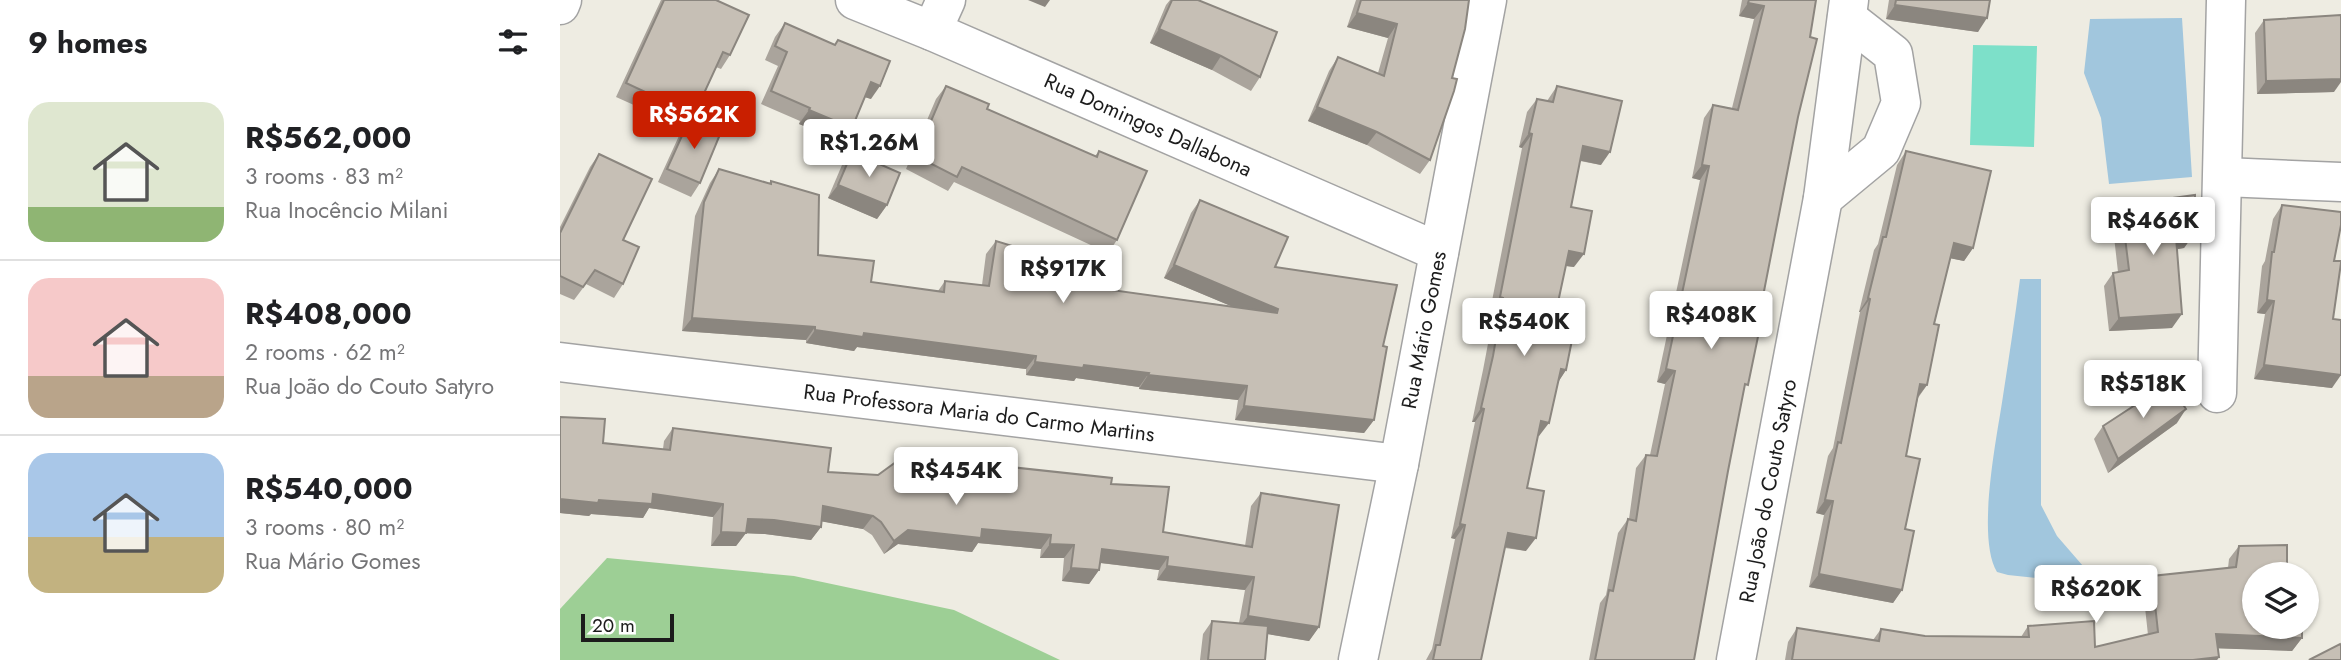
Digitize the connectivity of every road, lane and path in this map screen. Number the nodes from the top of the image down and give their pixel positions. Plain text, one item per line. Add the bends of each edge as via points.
1 (855, 0) edge
2 (1487, 0) edge
3 (2226, 0) edge
4 (1848, 9) edge
5 (939, 15) edge
6 (2224, 177) junction
7 (2341, 181) edge
8 (1822, 198) junction
9 (1440, 252) junction
10 (560, 362) edge
11 (2217, 393) dead end
12 (1399, 464) junction
13 (1358, 660) edge
14 (1736, 660) edge

1 - 5 street, Rua Domingos Dallabona
2 - 9 street, Rua Mário Gomes
3 - 6 street
4 - 8 street, Rua João do Couto Satyro
4 - 8 street, Rua João do Couto Satyro via 1893,54 1901,103 1881,150
5 - 9 street, Rua Domingos Dallabona
6 - 7 street
6 - 11 street
8 - 14 street, Rua João do Couto Satyro
9 - 12 street, Rua Mário Gomes
10 - 12 street, Rua Professora Maria do Carmo Martins
12 - 13 street, Rua Mário Gomes

